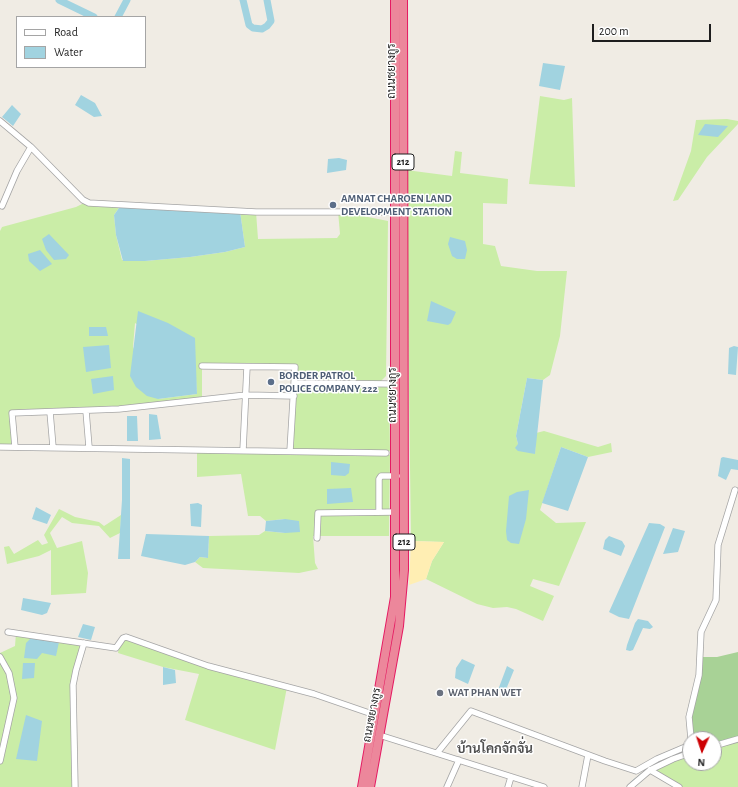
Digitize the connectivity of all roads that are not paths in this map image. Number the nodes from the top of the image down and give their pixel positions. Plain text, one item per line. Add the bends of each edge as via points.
1 (395, 0) edge
2 (403, 0) edge
3 (0, 121) edge
4 (31, 147) junction
5 (2, 206) dead end
6 (396, 212) junction
7 (202, 366) dead end
8 (247, 367) junction
9 (294, 383) junction
10 (396, 384) junction
11 (246, 396) junction
12 (294, 396) junction
13 (400, 406) junction
14 (86, 411) junction
15 (50, 412) junction
16 (0, 447) edge
17 (16, 447) junction
18 (53, 447) junction
19 (89, 448) junction
20 (243, 450) junction
21 (290, 451) junction
22 (386, 453) dead end
23 (396, 476) junction
24 (735, 490) dead end
25 (379, 512) junction
26 (396, 512) junction
27 (317, 538) dead end
28 (8, 632) dead end
29 (84, 643) junction
30 (0, 657) edge
31 (2, 662) edge
32 (375, 715) junction
33 (690, 731) edge
34 (379, 735) junction
35 (738, 739) edge
36 (722, 744) edge
37 (682, 748) edge
38 (437, 753) junction
39 (588, 755) junction
40 (682, 756) edge
41 (459, 760) junction
42 (0, 761) edge
43 (650, 770) junction
44 (511, 777) junction
45 (75, 787) edge
46 (362, 787) edge
47 (370, 787) edge
48 (447, 787) edge
49 (508, 787) edge
50 (541, 787) edge
51 (582, 787) edge
52 (630, 787) edge
53 (679, 787) edge

1 - 6 highway, ถนนชยางกูร / 212
2 - 13 highway, ถนนชยางกูร / 212
3 - 4 street
4 - 5 street
4 - 6 street via 83,200 89,203 256,212
6 - 10 highway, ถนนชยางกูร / 212
7 - 8 street
8 - 9 street via 295,367
8 - 11 street
9 - 10 street
9 - 12 street
10 - 13 highway, ถนนชยางกูร / 212
11 - 12 street
11 - 14 street
11 - 20 street
12 - 21 street
13 - 23 highway, ถนนชยางกูร / 212
13 - 34 highway, ถนนชยางกูร / 212 via 402,598
14 - 15 street
14 - 19 street
15 - 17 street via 12,413
15 - 18 street
16 - 17 street
17 - 18 street
18 - 19 street
19 - 20 street
20 - 21 street
21 - 22 street
23 - 25 street via 381,476 379,479
23 - 26 highway, ถนนชยางกูร / 212
24 - 33 street via 718,545 716,600 701,632 699,675 689,717
25 - 26 street
25 - 27 street via 318,513
26 - 32 highway, ถนนชยางกูร / 212 via 395,597
28 - 29 street
29 - 32 street via 116,648 126,637 208,666 314,694
29 - 45 street via 73,685
30 - 31 street
31 - 42 street via 12,682 14,698
32 - 46 highway, ถนนชยางกูร / 212
34 - 38 street
34 - 47 highway, ถนนชยางกูร / 212
35 - 36 street
37 - 39 street via 636,770
38 - 39 street via 471,711
38 - 41 street
39 - 51 street
40 - 43 street
41 - 44 street
41 - 48 street
43 - 52 street
43 - 53 street
44 - 49 street
44 - 50 street

